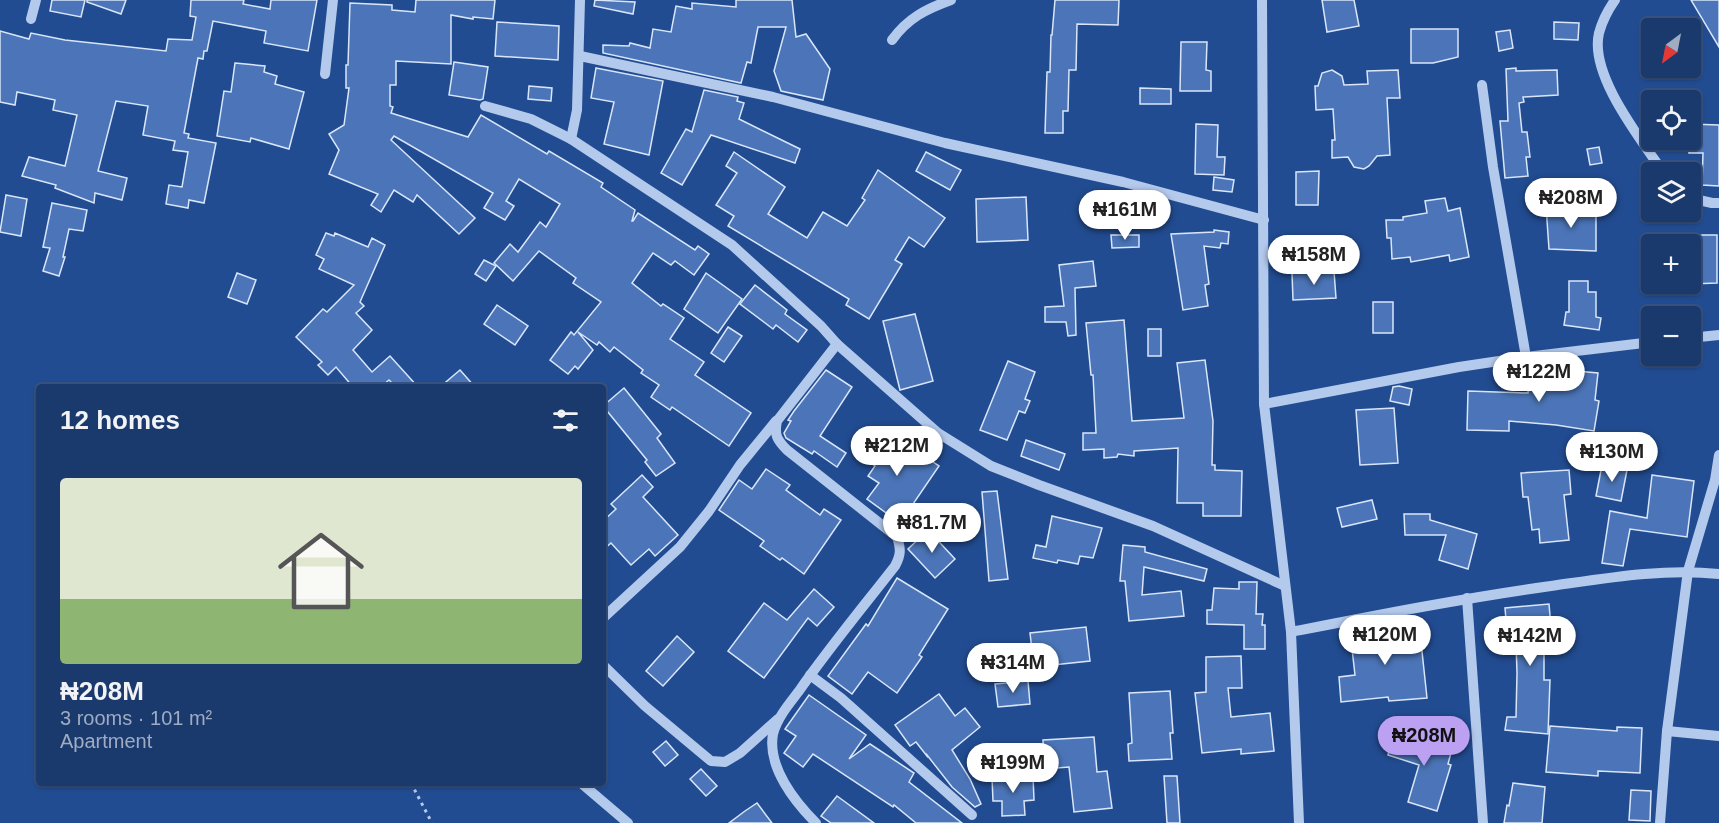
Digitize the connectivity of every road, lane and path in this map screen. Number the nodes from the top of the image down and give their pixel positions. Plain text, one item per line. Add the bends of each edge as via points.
1 (36, 0) edge
2 (333, 0) edge
3 (580, 0) edge
4 (951, 0) edge
5 (1260, 0) edge
6 (1615, 0) edge
7 (31, 20) dead end
8 (892, 40) dead end
9 (580, 56) junction
10 (325, 74) dead end
11 (1482, 86) dead end
12 (485, 106) dead end
13 (571, 139) junction
14 (1656, 162) edge
15 (1701, 200) edge
16 (1719, 203) edge
17 (1264, 220) junction
18 (1719, 334) edge
19 (1701, 336) edge
20 (1641, 343) edge
21 (837, 344) junction
22 (1526, 357) junction
23 (1264, 404) junction
24 (777, 421) junction
25 (1719, 455) edge
26 (1688, 571) junction
27 (1719, 574) edge
28 (1285, 586) junction
29 (1467, 598) junction
30 (606, 615) edge
31 (1291, 632) junction
32 (606, 669) edge
33 (810, 675) junction
34 (781, 717) junction
35 (1667, 731) junction
36 (1719, 736) edge
37 (413, 786) edge
38 (584, 786) edge
39 (972, 815) dead end
40 (432, 823) edge
41 (628, 823) edge
42 (816, 823) edge
43 (1299, 823) edge
44 (1483, 823) edge
45 (1660, 823) edge

1 - 7 street
2 - 10 street
3 - 9 street
4 - 8 street via 913,17
5 - 17 street
6 - 14 street via 1599,35 1601,69 1618,105
9 - 13 street
9 - 17 street via 773,97
11 - 22 street
12 - 13 street via 531,119
13 - 21 street via 732,245
15 - 16 street
17 - 23 street
18 - 19 street
20 - 22 street
21 - 24 street
21 - 28 street via 938,433 991,466 1152,526
22 - 23 street
23 - 28 street
24 - 30 street via 680,547
24 - 33 street via 777,441 897,537 900,546 895,566
25 - 26 street
26 - 27 street
26 - 29 street via 1610,577
26 - 35 street
28 - 31 street
29 - 31 street
29 - 44 street
31 - 43 street
32 - 34 street via 711,760 724,762 740,753
33 - 34 street
33 - 39 street
34 - 42 street via 773,735 782,782
35 - 36 street
35 - 45 street
37 - 40 path
38 - 41 street

